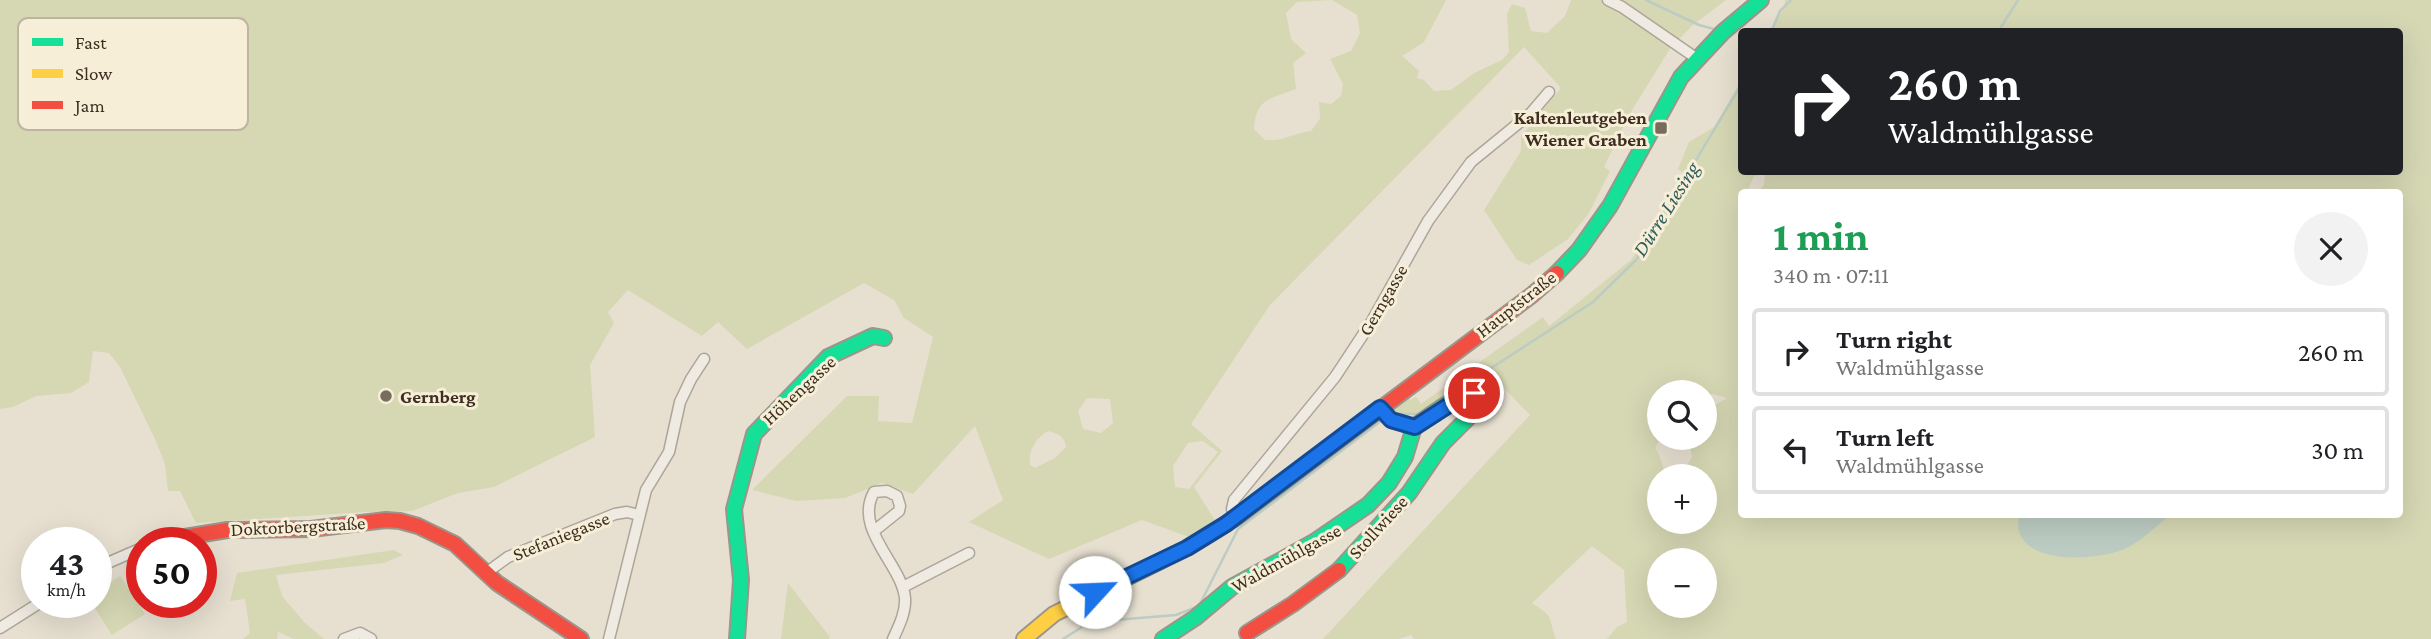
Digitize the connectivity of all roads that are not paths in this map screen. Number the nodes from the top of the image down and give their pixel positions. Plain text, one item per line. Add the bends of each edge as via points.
1 (1608, 0) edge
2 (1761, 0) edge
3 (1696, 58) junction
4 (1549, 92) dead end
5 (884, 338) dead end
6 (704, 359) dead end
7 (1385, 413) junction
8 (1415, 427) junction
9 (639, 515) junction
10 (1237, 517) junction
11 (874, 531) dead end
12 (217, 532) edge
13 (969, 553) dead end
14 (486, 573) junction
15 (903, 587) junction
16 (21, 615) edge
17 (0, 628) edge
18 (1247, 634) dead end
19 (344, 639) edge
20 (371, 639) edge
21 (581, 639) edge
22 (609, 639) edge
23 (737, 639) edge
24 (893, 639) edge
25 (1024, 639) edge
26 (1163, 639) edge

1 - 3 street
2 - 3 street, Hauptstraße
3 - 7 street, Hauptstraße via 1580,250 1532,295
4 - 10 street, Gerngasse via 1531,113 1471,162 1428,221 1335,377 1234,500 1232,509
5 - 23 street, Höhengasse via 873,336 828,357 754,434 734,509 741,580
6 - 9 street, Stefaniegasse via 680,402 669,452 646,490
7 - 8 street
7 - 10 street, Hauptstraße
8 - 18 street, Stollwiese via 1463,396 1481,396 1481,405 1443,443 1409,493 1338,571
8 - 26 street, Waldmühlgasse via 1400,468 1347,524 1228,589
9 - 14 street, Stefaniegasse via 615,513 508,557
9 - 22 street, Stefaniegasse
10 - 25 street, Hauptstraße via 1187,548 1054,614
11 - 15 street
12 - 14 street, Doktorbergstraße via 400,521 455,544
13 - 15 street
14 - 21 street
15 - 24 street via 902,619
16 - 17 street
19 - 20 street via 360,633

